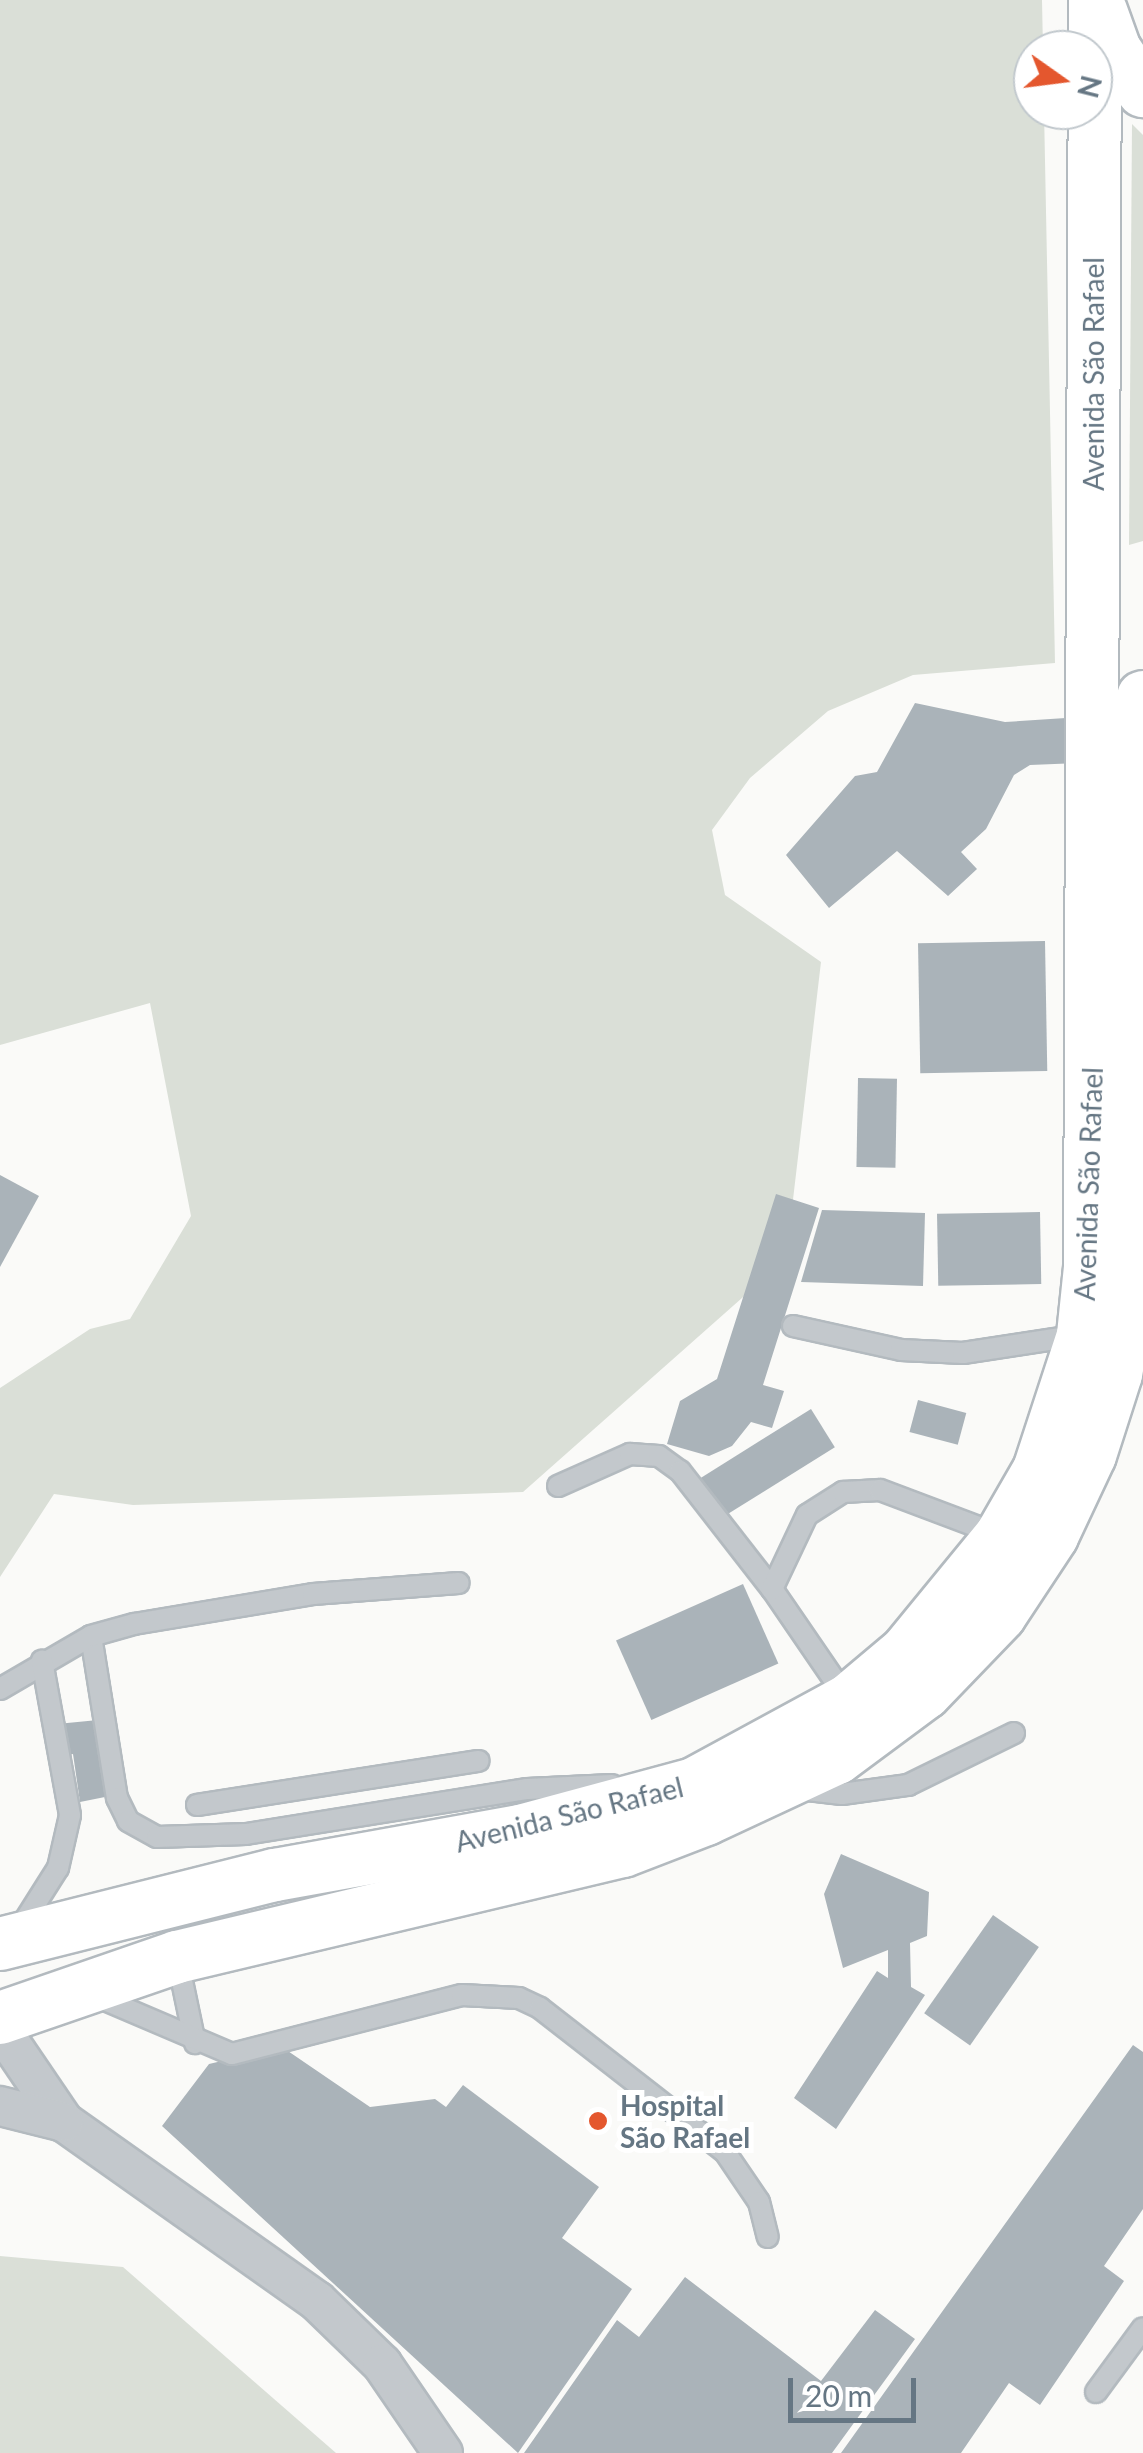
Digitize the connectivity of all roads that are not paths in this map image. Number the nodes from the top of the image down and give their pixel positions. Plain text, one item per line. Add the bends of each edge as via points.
1 (1096, 0) edge
2 (1143, 91) edge
3 (1143, 697) edge
4 (1137, 1300) edge
5 (792, 1326) dead end
6 (1082, 1335) junction
7 (558, 1486) dead end
8 (1002, 1536) junction
9 (459, 1582) dead end
10 (772, 1589) junction
11 (90, 1636) junction
12 (42, 1660) junction
13 (0, 1689) edge
14 (848, 1700) junction
15 (1014, 1733) dead end
16 (479, 1761) dead end
17 (694, 1784) junction
18 (782, 1786) junction
19 (197, 1805) dead end
20 (6, 1942) edge
21 (176, 1956) junction
22 (78, 1988) junction
23 (0, 2018) edge
24 (0, 2028) edge
25 (196, 2043) junction
26 (0, 2106) edge
27 (64, 2122) junction
28 (768, 2237) dead end
29 (1143, 2328) edge
30 (1096, 2392) dead end
31 (443, 2453) edge

1 - 2 main road via 1115,50
1 - 6 main road, Avenida São Rafael via 1090,1248
3 - 4 main road, Avenida São Rafael via 1134,738
4 - 18 main road, Avenida São Rafael via 1090,1456 1052,1536 1000,1615 925,1693 837,1758
5 - 6 lane via 901,1350 963,1353
6 - 8 main road, Avenida São Rafael via 1040,1470
7 - 10 lane via 630,1454 659,1456 680,1472
8 - 10 lane via 897,1494 843,1492 807,1515
8 - 14 main road, Avenida São Rafael via 906,1652
9 - 11 lane via 225,1607
10 - 14 lane
11 - 12 lane
11 - 17 lane via 116,1798 128,1822 158,1836 246,1834 527,1789
12 - 13 lane
12 - 20 lane via 70,1815 68,1841 48,1887
14 - 17 main road, Avenida São Rafael
15 - 18 lane via 946,1772 892,1789 842,1794
16 - 19 lane
17 - 20 main road, Avenida São Rafael via 520,1832 264,1878
18 - 21 main road, Avenida São Rafael via 623,1851
21 - 22 main road, Avenida São Rafael
21 - 25 lane
22 - 23 main road, Avenida São Rafael
22 - 25 lane
24 - 27 street
25 - 28 lane via 232,2054 462,1995 519,1998 725,2152 759,2202
26 - 27 street
27 - 31 street via 317,2301 382,2364
29 - 30 lane

